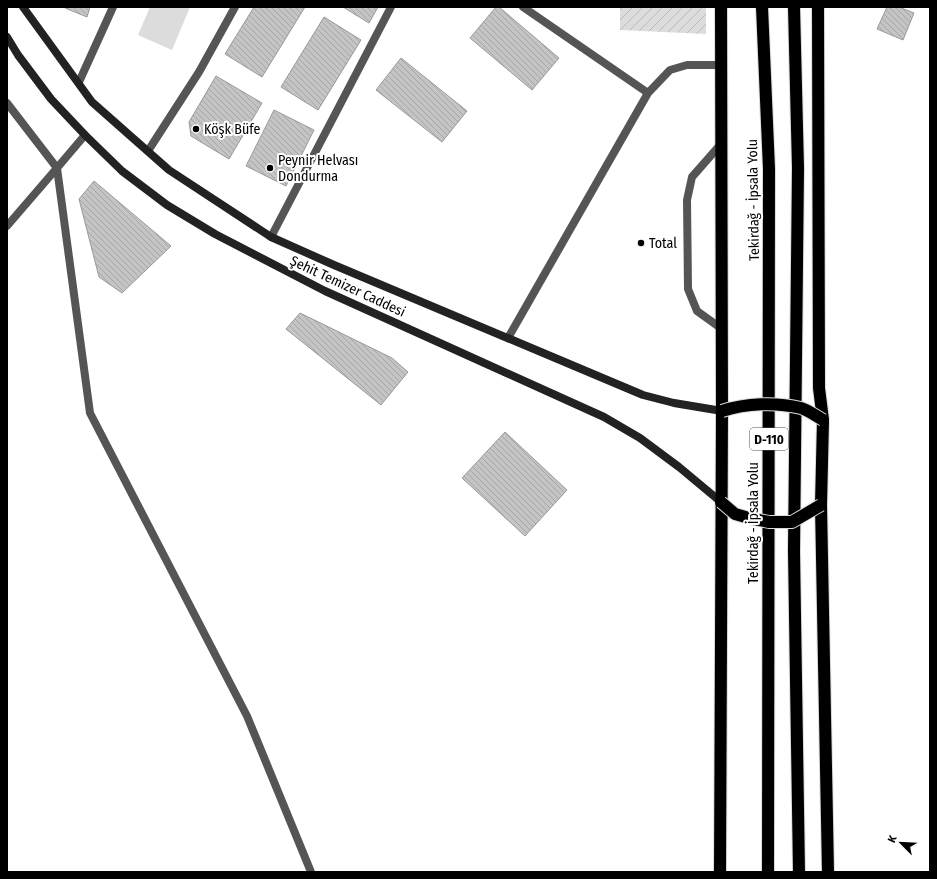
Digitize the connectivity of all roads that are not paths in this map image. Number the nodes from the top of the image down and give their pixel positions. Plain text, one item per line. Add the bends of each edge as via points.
1 (23, 7) edge
2 (113, 7) edge
3 (235, 7) edge
4 (391, 7) edge
5 (523, 7) edge
6 (721, 7) edge
7 (762, 7) edge
8 (794, 7) edge
9 (818, 7) edge
10 (7, 37) edge
11 (722, 64) junction
12 (79, 82) junction
13 (648, 93) junction
14 (7, 103) edge
15 (85, 135) junction
16 (721, 144) junction
17 (148, 151) junction
18 (57, 168) junction
19 (7, 226) edge
20 (271, 237) junction
21 (722, 329) junction
22 (508, 338) junction
23 (722, 410) junction
24 (823, 420) junction
25 (721, 502) junction
26 (821, 505) junction
27 (311, 872) edge
28 (720, 872) edge
29 (768, 872) edge
30 (798, 872) edge
31 (828, 872) edge

1 - 12 main road, Şehit Temizer Caddesi
2 - 12 street
3 - 17 street via 199,72
4 - 20 street
5 - 13 street
6 - 11 highway
7 - 29 highway, Tekirdağ - İpsala Yolu / D-110 via 769,169
8 - 30 highway, D-110 via 798,168 794,551
9 - 24 highway via 819,388
10 - 15 main road, Şehit Temizer Caddesi via 51,99
11 - 13 street via 686,65 670,70
11 - 16 highway
12 - 17 main road, Şehit Temizer Caddesi via 92,102
13 - 22 street
14 - 18 street
15 - 18 street
15 - 25 main road, Şehit Temizer Caddesi via 122,171 167,205 215,234 326,291 604,417 646,442
16 - 21 highway
16 - 21 street via 692,177 687,207 688,289 697,311
17 - 20 main road, Şehit Temizer Caddesi via 169,170
18 - 19 street
18 - 27 street via 90,413 246,716
20 - 22 main road, Şehit Temizer Caddesi
21 - 23 highway
22 - 23 main road, Şehit Temizer Caddesi via 642,395 674,404
23 - 24 highway, bridge via 782,405 802,408
23 - 25 highway
24 - 26 highway
25 - 26 highway, bridge via 735,514 769,522 792,522
25 - 28 highway
26 - 31 highway

